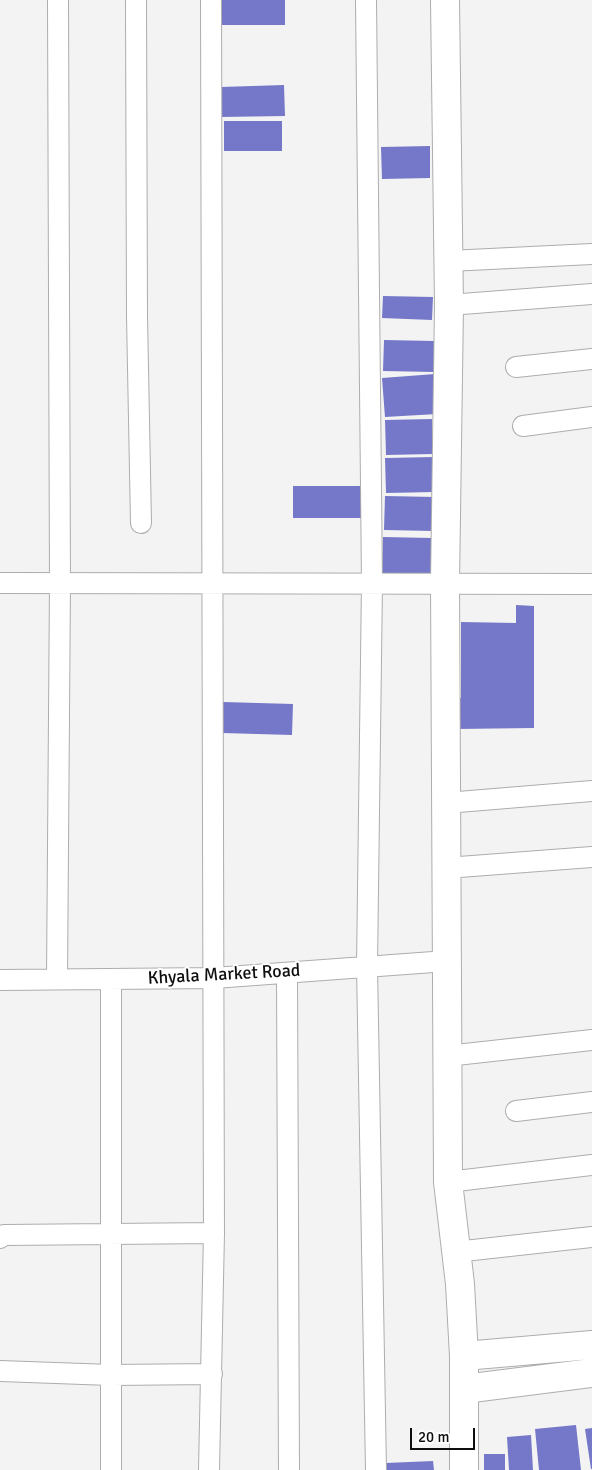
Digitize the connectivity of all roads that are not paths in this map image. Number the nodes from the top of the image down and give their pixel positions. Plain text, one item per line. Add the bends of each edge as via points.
1 (58, 0) edge
2 (136, 0) edge
3 (211, 0) edge
4 (366, 0) edge
5 (445, 0) edge
6 (592, 254) edge
7 (449, 261) junction
8 (592, 294) edge
9 (449, 304) junction
10 (592, 359) edge
11 (516, 367) dead end
12 (592, 417) edge
13 (523, 426) dead end
14 (141, 523) dead end
15 (0, 583) edge
16 (60, 583) junction
17 (213, 583) junction
18 (372, 583) junction
19 (445, 583) junction
20 (592, 584) edge
21 (592, 791) edge
22 (446, 803) junction
23 (592, 857) edge
24 (446, 868) junction
25 (447, 961) junction
26 (367, 966) junction
27 (287, 972) junction
28 (214, 978) junction
29 (57, 979) junction
30 (111, 979) junction
31 (0, 980) edge
32 (592, 1040) edge
33 (447, 1056) junction
34 (592, 1102) edge
35 (516, 1111) dead end
36 (592, 1165) edge
37 (448, 1182) junction
38 (214, 1234) junction
39 (111, 1235) junction
40 (592, 1237) edge
41 (0, 1238) edge
42 (455, 1252) junction
43 (592, 1344) edge
44 (464, 1356) junction
45 (0, 1371) edge
46 (592, 1373) edge
47 (212, 1374) junction
48 (111, 1375) junction
49 (464, 1389) junction
50 (111, 1470) edge
51 (209, 1470) edge
52 (289, 1470) edge
53 (376, 1470) edge
54 (464, 1470) edge

1 - 16 street
2 - 14 street
3 - 17 street
4 - 18 street
5 - 7 street
6 - 7 street
7 - 9 street
8 - 9 street
9 - 19 street
10 - 11 street
12 - 13 street
15 - 16 street
16 - 17 street
16 - 29 street
17 - 18 street
17 - 28 street
18 - 19 street
18 - 26 street
19 - 20 street
19 - 22 street
21 - 22 street
22 - 24 street
23 - 24 street
24 - 25 street
25 - 26 street, Khyala Market Road
25 - 33 street
26 - 27 street, Khyala Market Road
26 - 53 street
27 - 28 street, Khyala Market Road
27 - 52 street
28 - 30 street, Khyala Market Road
28 - 38 street
29 - 30 street, Khyala Market Road
29 - 31 street, Khyala Market Road
30 - 39 street
32 - 33 street
33 - 37 street
34 - 35 street
36 - 37 street
37 - 42 street
38 - 39 street
38 - 47 street
39 - 41 street via 4,1235
39 - 48 street
40 - 42 street
42 - 44 street
43 - 44 street
44 - 49 street
45 - 48 street
46 - 49 street
47 - 48 street
47 - 51 street
48 - 50 street
49 - 54 street

